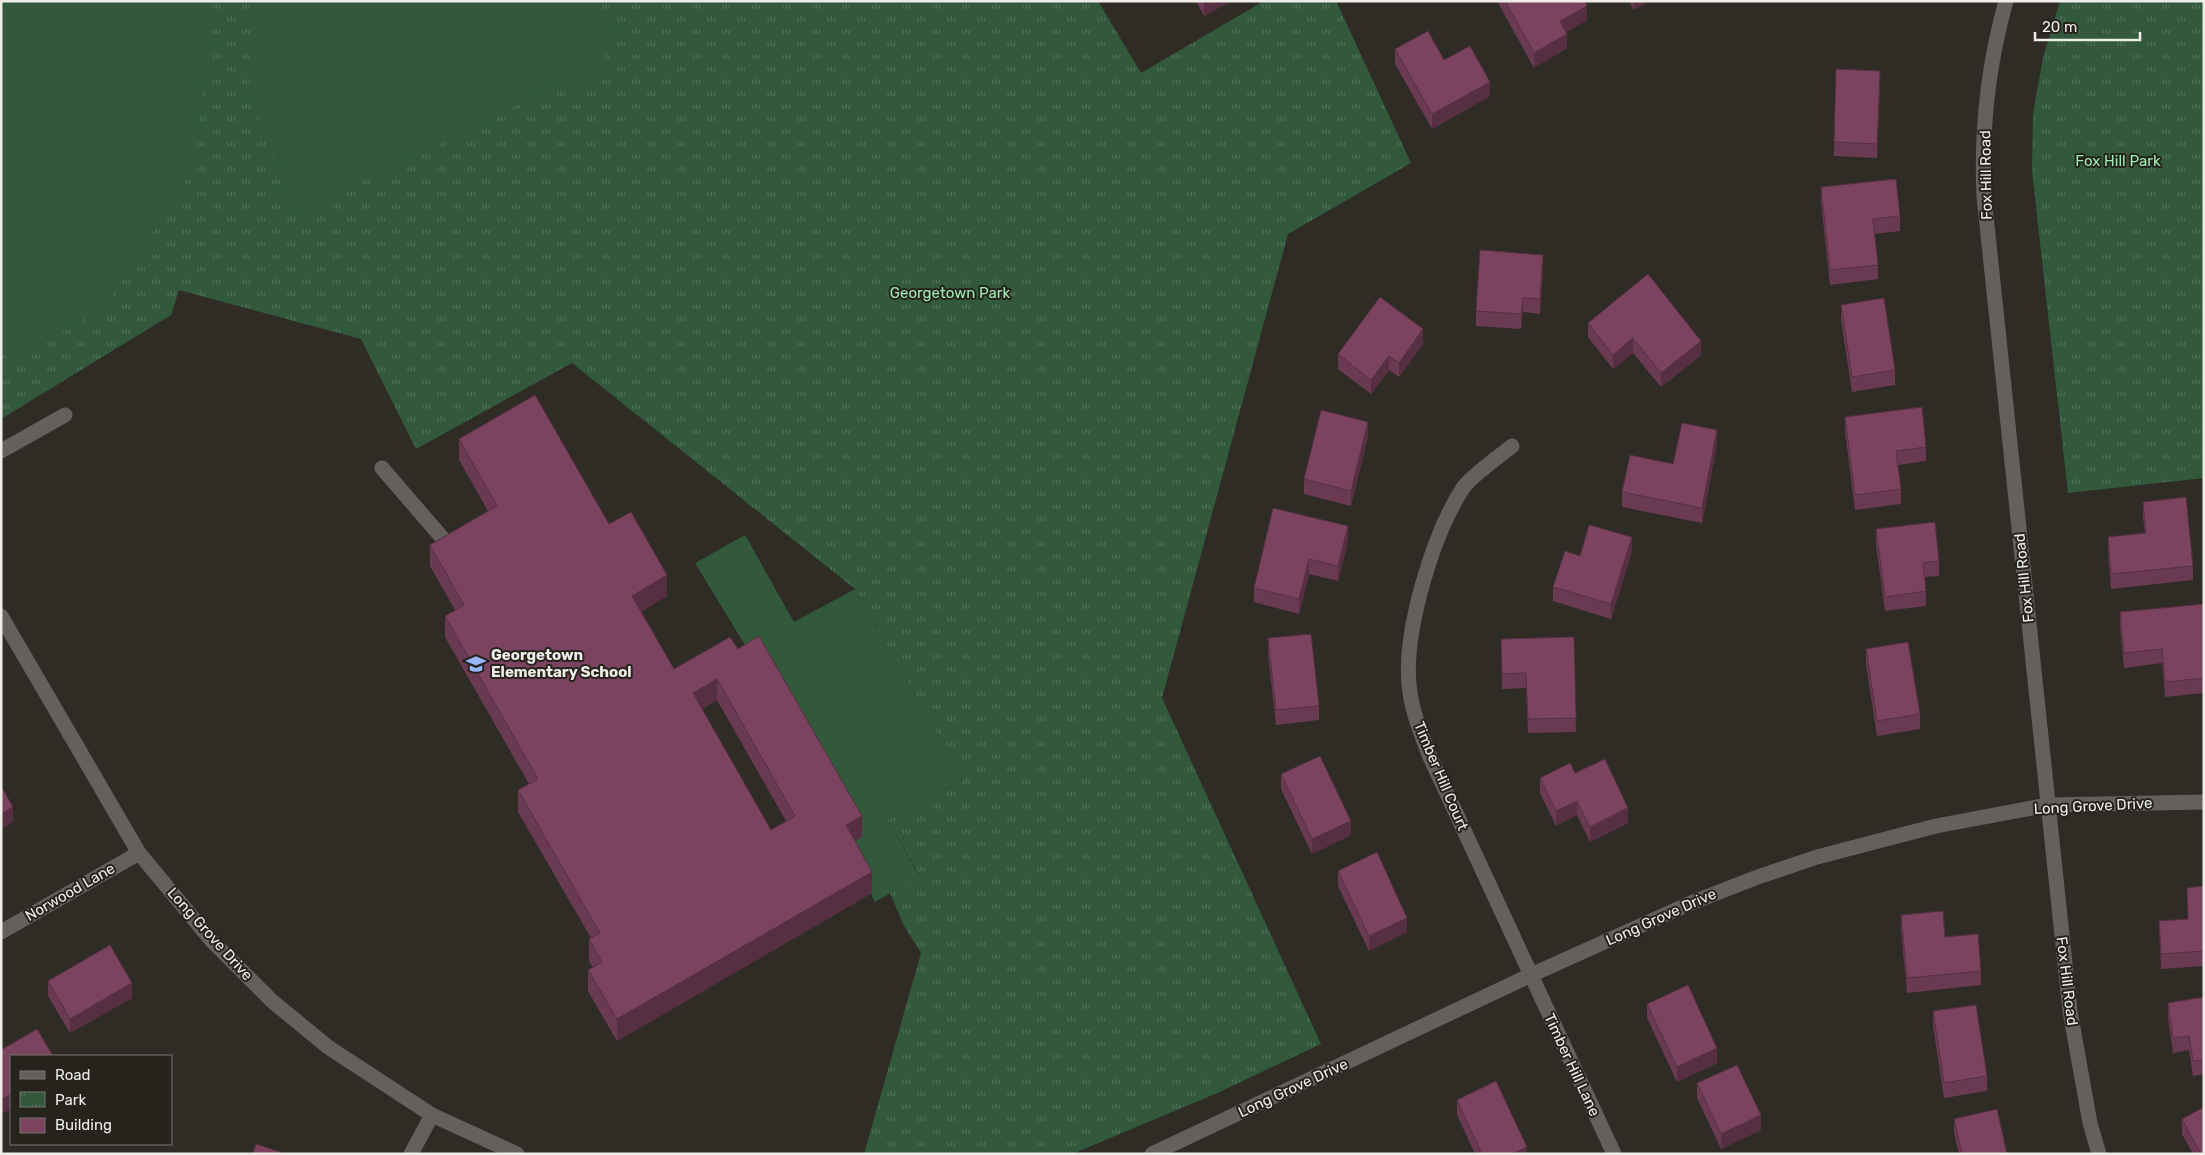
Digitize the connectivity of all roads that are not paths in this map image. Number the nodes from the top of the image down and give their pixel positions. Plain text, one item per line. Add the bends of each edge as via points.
1 (2006, 1) edge
2 (66, 415) dead end
3 (1512, 446) dead end
4 (1, 451) edge
5 (382, 468) dead end
6 (451, 548) edge
7 (1, 616) edge
8 (2204, 802) edge
9 (2048, 806) junction
10 (139, 853) junction
11 (1, 932) edge
12 (1531, 976) junction
13 (432, 1115) junction
14 (412, 1154) edge
15 (517, 1154) edge
16 (1153, 1154) edge
17 (1614, 1154) edge
18 (2099, 1154) edge

1 - 9 street, Fox Hill Road via 1995,45 1985,112 1983,182
2 - 4 street
3 - 12 street, Timber Hill Court via 1464,487 1439,538 1412,621 1408,685 1430,757
5 - 6 street
7 - 10 street, Long Grove Drive
8 - 9 street, Long Grove Drive
9 - 12 street, Long Grove Drive via 1936,826 1817,856 1691,903
9 - 18 street, Fox Hill Road via 2070,1011 2090,1124
10 - 11 street, Norwood Lane
10 - 13 street, Long Grove Drive via 212,941 272,1001 328,1047
12 - 16 street, Long Grove Drive
12 - 17 street, Timber Hill Lane
13 - 14 street
13 - 15 street, Long Grove Drive

